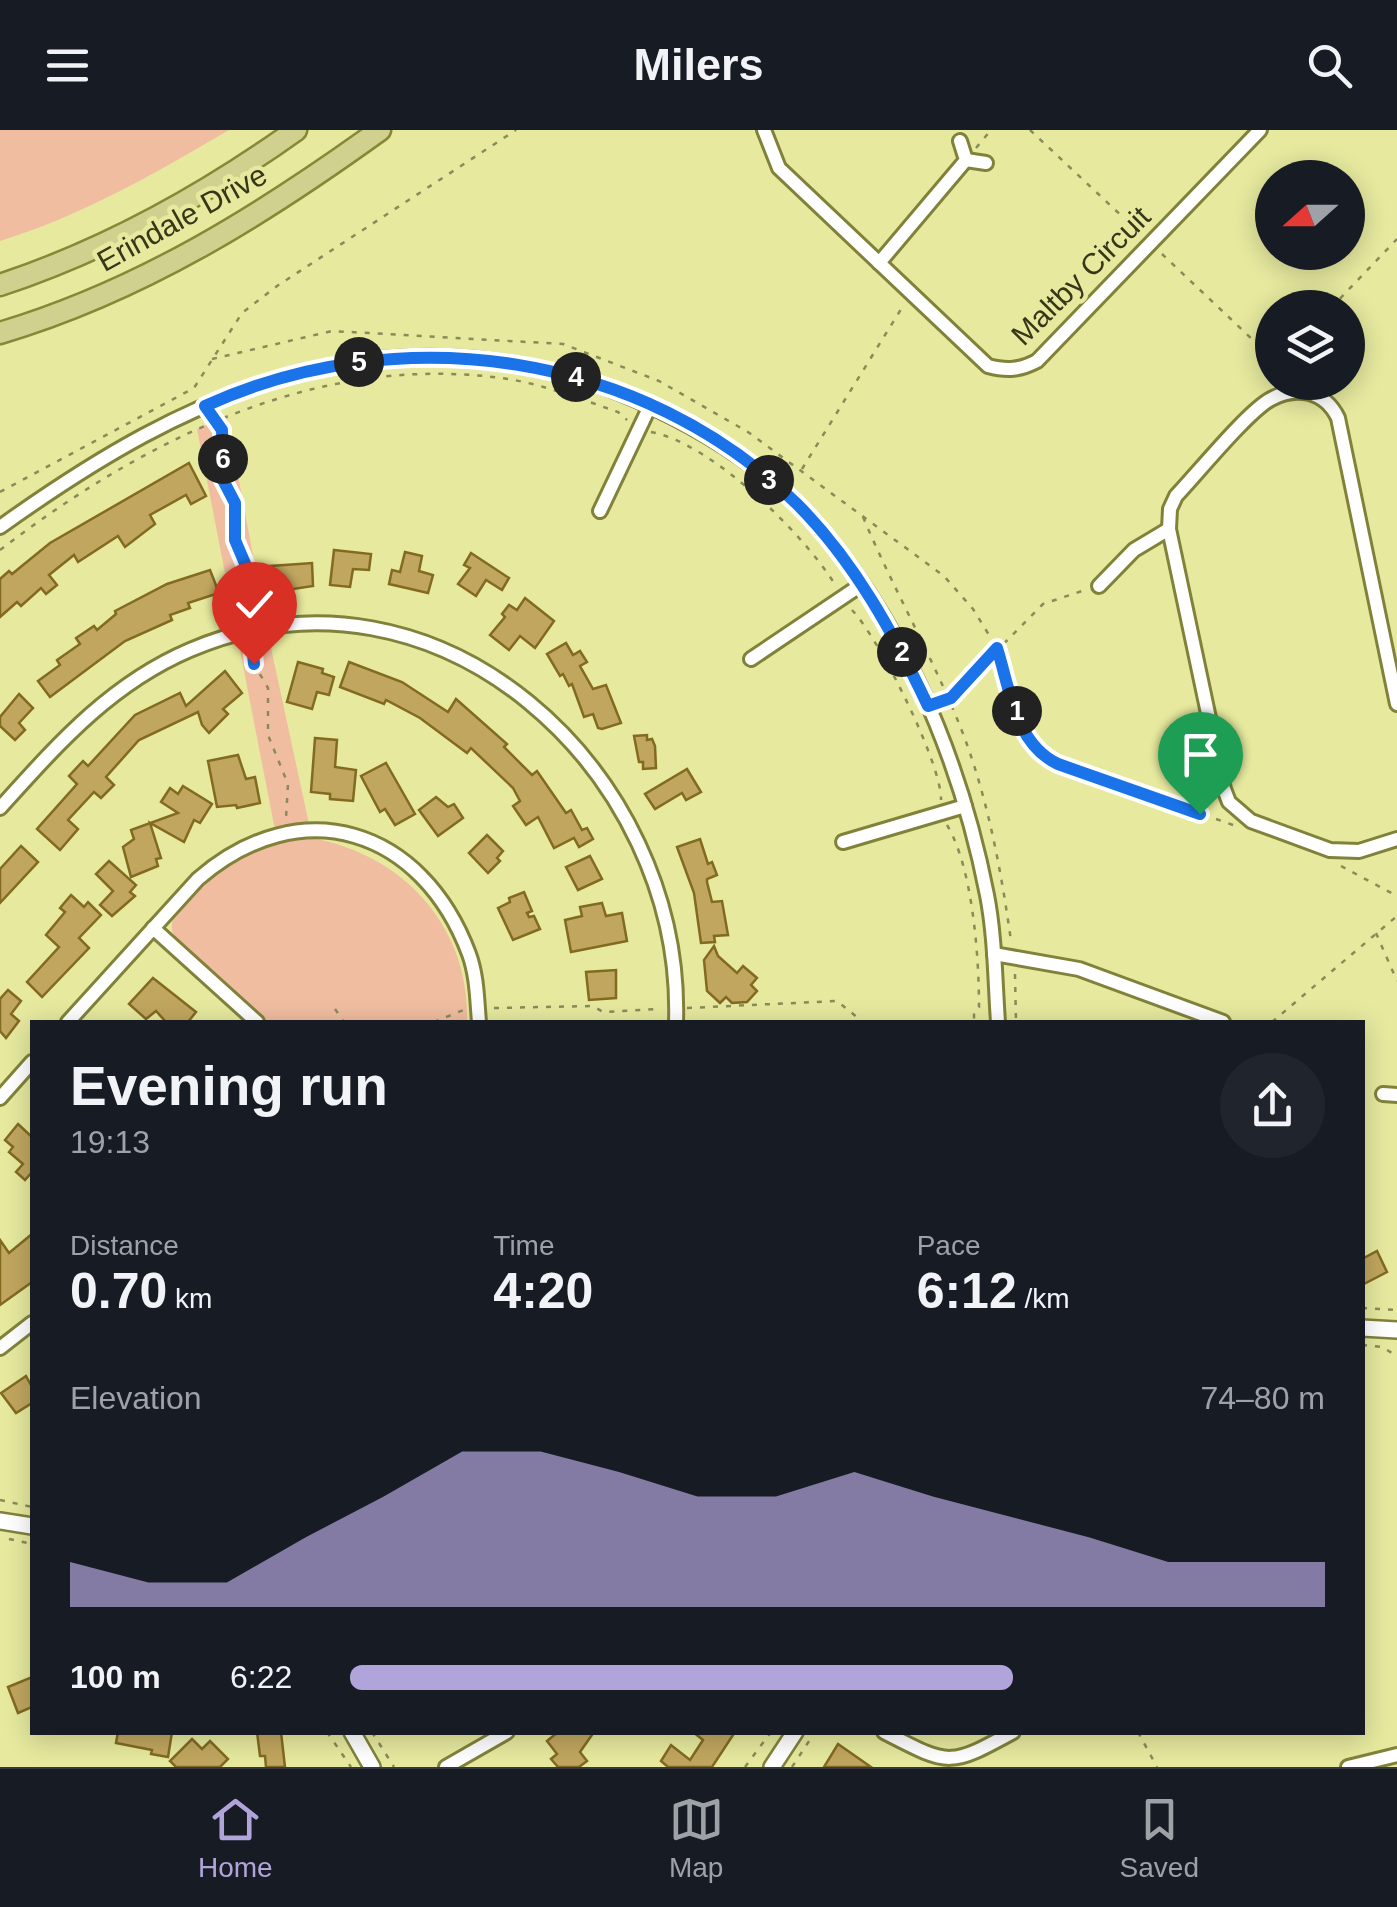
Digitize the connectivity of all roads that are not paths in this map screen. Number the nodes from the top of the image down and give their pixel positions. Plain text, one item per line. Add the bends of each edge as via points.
1 (296, 130) edge
2 (380, 130) edge
3 (764, 130) edge
4 (1260, 130) edge
5 (960, 141) dead end
6 (966, 160) junction
7 (252, 161) junction
8 (986, 163) dead end
9 (879, 262) junction
10 (0, 285) edge
11 (0, 299) edge
12 (0, 333) edge
13 (1272, 400) edge
14 (1325, 400) edge
15 (650, 406) junction
16 (600, 511) dead end
17 (0, 527) edge
18 (1169, 530) junction
19 (861, 584) junction
20 (1099, 586) road end
21 (751, 659) dead end
22 (1397, 704) edge
23 (965, 806) junction
24 (0, 808) edge
25 (1397, 838) edge
26 (843, 842) dead end
27 (154, 928) junction
28 (994, 954) junction
29 (478, 1016) edge
30 (676, 1016) edge
31 (70, 1020) edge
32 (255, 1020) edge
33 (998, 1020) edge
34 (1213, 1020) edge
35 (30, 1064) edge
36 (0, 1098) edge
37 (30, 1325) edge
38 (1365, 1328) edge
39 (1397, 1330) edge
40 (0, 1348) edge
41 (0, 1521) edge
42 (30, 1526) edge
43 (354, 1735) edge
44 (503, 1735) edge
45 (793, 1735) edge
46 (890, 1735) edge
47 (1010, 1735) edge
48 (1397, 1756) edge
49 (372, 1767) edge
50 (446, 1767) edge
51 (772, 1767) edge
52 (1348, 1767) edge

1 - 7 main road, Erindale Drive
2 - 12 main road, Erindale Drive via 275,204 164,268
3 - 9 street, Maltby Circuit via 780,168
4 - 9 street, Maltby Circuit via 1025,368 988,366
5 - 6 street
6 - 8 street
6 - 9 street
7 - 10 main road, Erindale Drive via 151,221
7 - 11 main road via 156,228
13 - 18 street via 1176,496
14 - 22 street via 1338,418
15 - 16 street
15 - 17 street via 525,364 414,357 358,362 246,389 184,416
15 - 19 street via 771,481 821,530
18 - 20 street via 1134,550
18 - 25 street via 1229,802 1251,821 1341,853
19 - 21 street
19 - 23 street via 928,706
23 - 26 street
23 - 28 street
24 - 30 street via 98,705 193,649 293,625 344,624 426,640 479,667 557,728 608,788 648,864 668,929
27 - 29 street via 198,879 247,844 306,830 350,834 398,858 438,898 470,956
27 - 31 street
27 - 32 street
28 - 33 street
28 - 34 street via 1080,969
35 - 36 street
37 - 40 street
38 - 39 street
41 - 42 street
43 - 49 street
44 - 50 street
45 - 51 street
46 - 47 street via 958,1764
48 - 52 street

